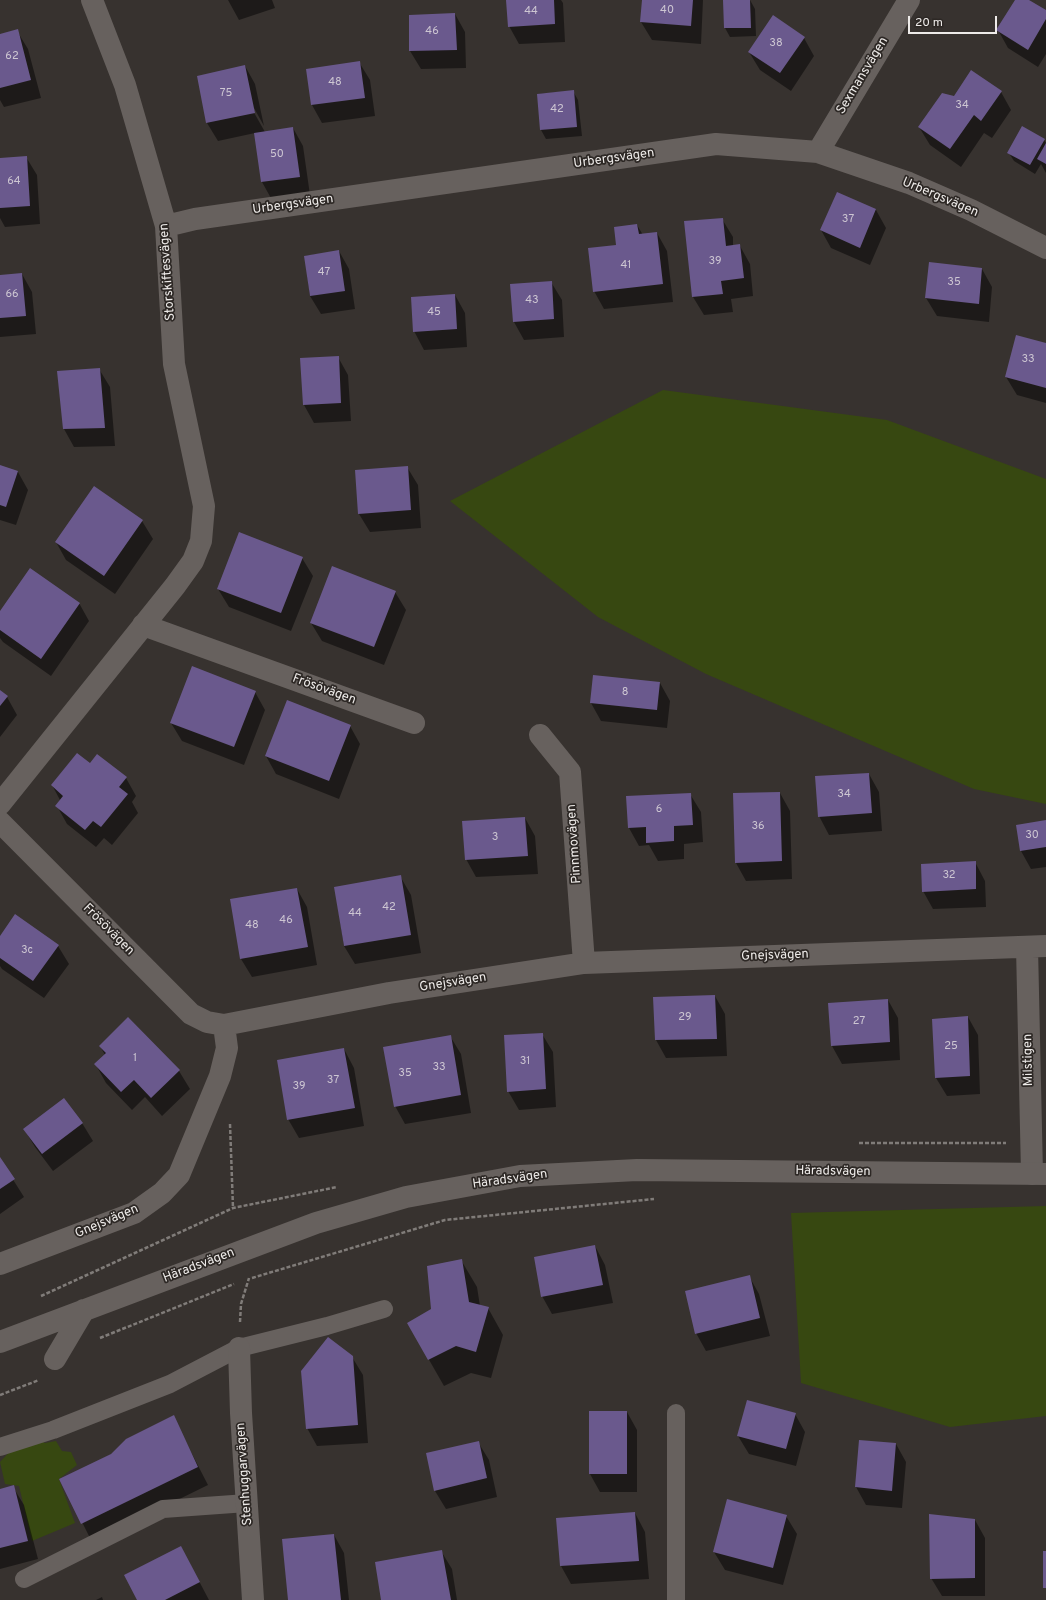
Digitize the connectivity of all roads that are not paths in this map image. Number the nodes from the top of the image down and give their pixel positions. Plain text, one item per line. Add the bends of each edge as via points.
1 (92, 0) edge
2 (908, 0) edge
3 (818, 152) junction
4 (166, 226) junction
5 (1046, 248) edge
6 (143, 625) junction
7 (414, 723) dead end
8 (540, 735) dead end
9 (0, 804) edge
10 (0, 822) edge
11 (1037, 947) edge
12 (584, 963) junction
13 (224, 1025) junction
14 (1039, 1174) edge
15 (0, 1264) edge
16 (384, 1308) dead end
17 (84, 1310) junction
18 (0, 1342) edge
19 (239, 1348) junction
20 (55, 1359) dead end
21 (676, 1413) dead end
22 (0, 1447) edge
23 (247, 1503) junction
24 (24, 1579) dead end
25 (253, 1600) edge
26 (676, 1600) edge

1 - 4 street, Storskiftesvägen via 125,85
2 - 3 street, Sexmansvägen
3 - 4 street, Urbergsvägen via 716,144 239,213
3 - 5 street, Urbergsvägen via 909,183 972,210
4 - 6 street, Storskiftesvägen via 174,364 204,506 201,541 193,561
6 - 7 street, Frösövägen
6 - 9 street
8 - 12 street, Pinnmovägen via 570,772
10 - 13 street, Frösövägen via 191,1014 207,1022
11 - 12 street, Gnejsvägen
11 - 14 street, Milstigen
12 - 13 street, Gnejsvägen via 389,993
13 - 15 street, Gnejsvägen via 227,1048 220,1076 179,1175 162,1193 134,1213
14 - 17 street, Häradsvägen via 637,1170 520,1176 406,1197 316,1223
16 - 19 lane via 327,1326
17 - 18 street, Häradsvägen
17 - 20 street
19 - 22 lane via 170,1384 53,1430
19 - 23 street, Stenhuggarvägen
21 - 26 lane
23 - 24 lane via 163,1509
23 - 25 street, Stenhuggarvägen

